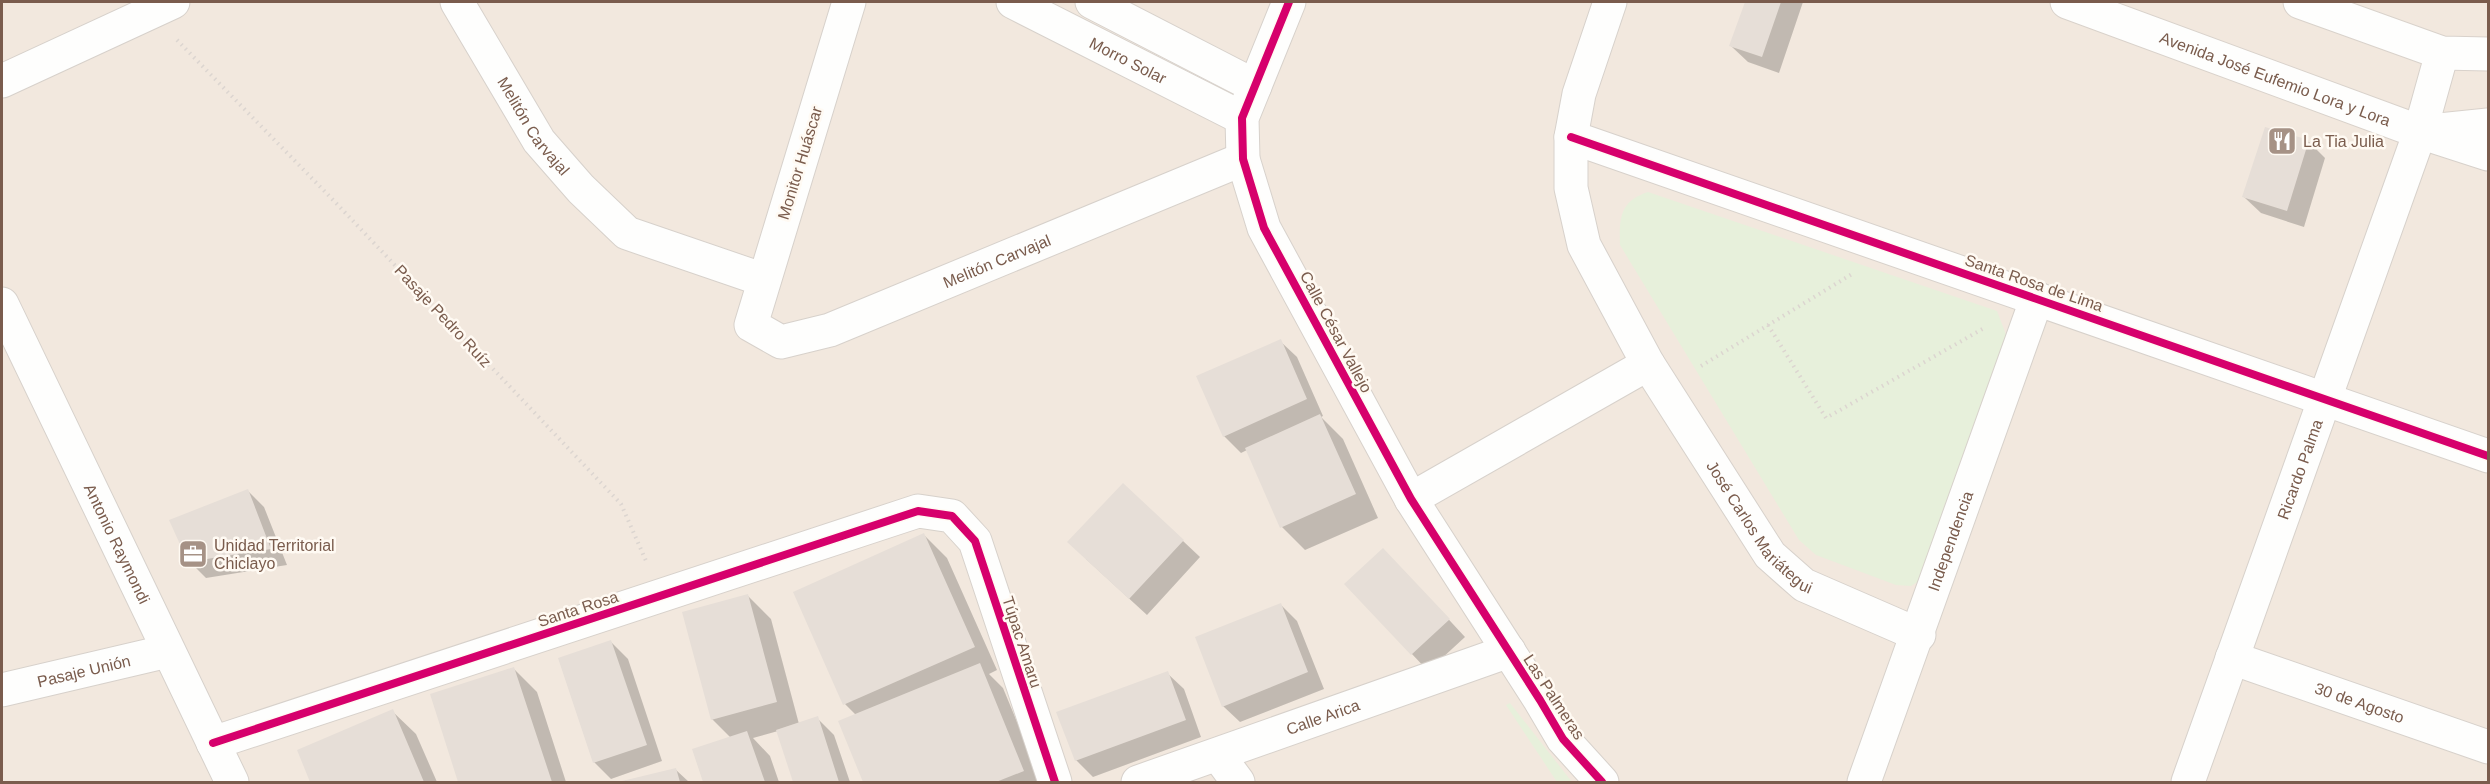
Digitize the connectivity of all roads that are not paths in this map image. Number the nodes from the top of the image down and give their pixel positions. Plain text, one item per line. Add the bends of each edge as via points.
1 (173, 2) edge
2 (457, 2) edge
3 (849, 2) edge
4 (1013, 2) edge
5 (1092, 2) edge
6 (1289, 2) edge
7 (1610, 2) edge
8 (2067, 2) edge
9 (2308, 3) edge
10 (2442, 53) junction
11 (2488, 54) edge
12 (2, 81) edge
13 (1255, 86) junction
14 (1242, 118) junction
15 (2488, 125) edge
16 (2420, 132) junction
17 (1570, 137) junction
18 (2488, 153) edge
19 (1243, 159) junction
20 (764, 280) junction
21 (2037, 298) junction
22 (2, 304) edge
23 (751, 325) joint
24 (1648, 364) junction
25 (2324, 398) junction
26 (2488, 456) edge
27 (1411, 499) junction
28 (952, 516) joint
29 (1919, 635) junction
30 (168, 651) junction
31 (1509, 651) junction
32 (2232, 658) junction
33 (2, 690) edge
34 (213, 743) junction
35 (2488, 747) edge
36 (1218, 755) junction
37 (232, 783) edge
38 (1055, 783) edge
39 (1138, 783) edge
40 (1238, 783) edge
41 (1602, 783) edge
42 (1864, 783) edge
43 (2188, 783) edge

1 - 12 street
2 - 20 street, Melitón Carvajal via 539,141 627,233
3 - 20 street, Monitor Huáscar
4 - 14 street, Morro Solar
5 - 13 street
6 - 13 street, Calle César Vallejo
7 - 17 street, José Carlos Mariátegui via 1579,94
8 - 16 street, Avenida José Eufemio Lora y Lora
9 - 10 street
10 - 11 street
10 - 16 street, Ricardo Palma
13 - 14 street, Calle César Vallejo
14 - 19 street, Calle César Vallejo
15 - 16 street, Avenida José Eufemio Lora y Lora
16 - 18 street
16 - 25 street, Ricardo Palma
17 - 21 street, Santa Rosa de Lima
17 - 24 street, José Carlos Mariátegui via 1571,188 1584,245
19 - 23 street, Melitón Carvajal via 830,330 781,342
19 - 27 street, Calle César Vallejo via 1264,228
20 - 23 street, Monitor Huáscar
21 - 25 street, Santa Rosa de Lima
21 - 29 street, Independencia
22 - 30 street, Antonio Raymondi
24 - 27 street
24 - 29 street, José Carlos Mariátegui via 1770,555 1804,585
25 - 26 street, Santa Rosa de Lima
25 - 32 street, Ricardo Palma
27 - 31 street, Calle César Vallejo
28 - 34 street, Santa Rosa via 918,511
28 - 38 street, Túpac Amaru via 975,541
29 - 42 street, Independencia
30 - 33 street, Pasaje Unión
30 - 34 street, Antonio Raymondi
31 - 36 street, Calle Arica
31 - 41 street, Las Palmeras via 1563,739
32 - 35 street, 30 de Agosto
32 - 43 street, Ricardo Palma
34 - 37 street, Antonio Raymondi
36 - 39 street, Calle Arica
36 - 40 street

